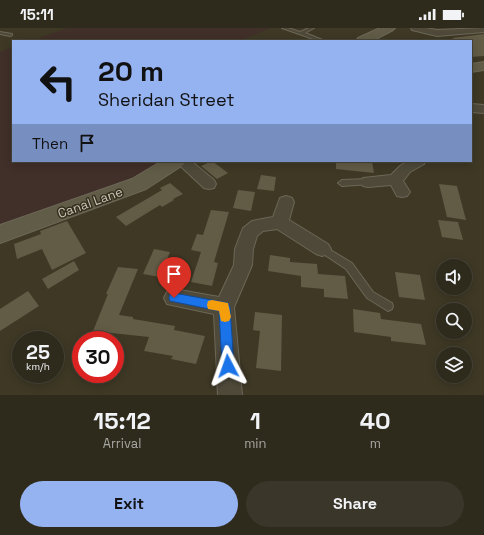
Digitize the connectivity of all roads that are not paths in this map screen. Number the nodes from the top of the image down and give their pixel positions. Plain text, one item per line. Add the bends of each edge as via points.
1 (284, 28) edge
2 (312, 28) edge
3 (389, 28) edge
4 (415, 28) edge
5 (484, 30) edge
6 (0, 33) edge
7 (300, 34) junction
8 (10, 35) dead end
9 (320, 40) edge
10 (364, 40) edge
11 (484, 66) edge
12 (472, 68) edge
13 (472, 108) edge
14 (484, 109) edge
15 (174, 162) edge
16 (183, 162) edge
17 (418, 162) edge
18 (368, 182) joint
19 (342, 183) dead end
20 (209, 184) dead end
21 (286, 202) dead end
22 (280, 222) junction
23 (0, 234) edge
24 (322, 249) joint
25 (174, 298) dead end
26 (388, 306) dead end
27 (224, 307) junction
28 (230, 395) edge

1 - 7 lane
2 - 7 lane
3 - 10 street
4 - 5 street via 437,33
6 - 8 lane
7 - 9 lane
11 - 12 street
13 - 14 street
15 - 23 street, Canal Lane via 139,184
16 - 20 street
17 - 18 street via 405,169 398,186
18 - 19 lane
21 - 22 street
22 - 24 street
22 - 27 street via 258,225 248,233 243,266
24 - 26 lane via 349,266 370,295
25 - 27 street
27 - 28 street

